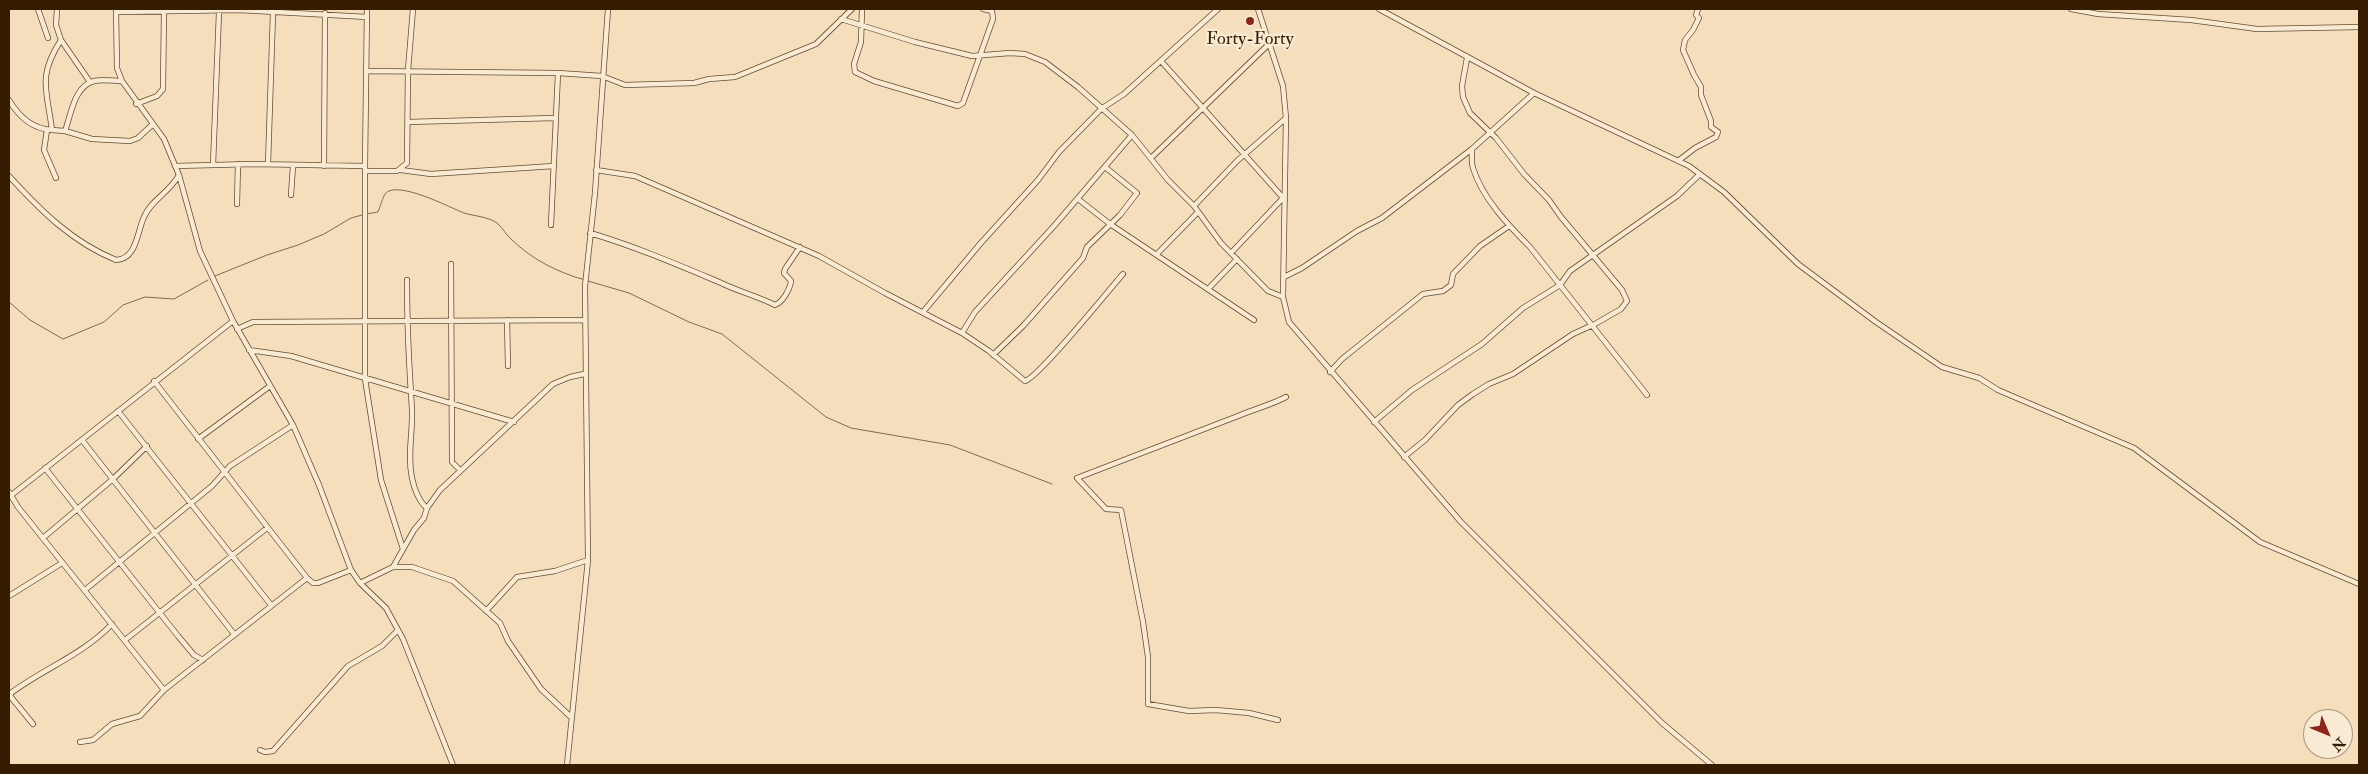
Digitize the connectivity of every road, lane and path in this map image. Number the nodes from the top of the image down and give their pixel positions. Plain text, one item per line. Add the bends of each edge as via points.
1 (38, 9) edge
2 (57, 9) edge
3 (367, 9) edge
4 (413, 9) edge
5 (608, 9) edge
6 (852, 9) edge
7 (862, 9) edge
8 (984, 9) edge
9 (1218, 9) edge
10 (1258, 9) edge
11 (1378, 9) edge
12 (1698, 9) edge
13 (2071, 9) edge
14 (117, 10) edge
15 (164, 10) junction
16 (309, 11) edge
17 (219, 12) junction
18 (273, 13) junction
19 (325, 13) junction
20 (367, 17) junction
21 (841, 19) junction
22 (862, 25) junction
23 (2359, 27) edge
24 (48, 38) dead end
25 (60, 40) junction
26 (1270, 43) junction
27 (980, 54) junction
28 (1467, 58) junction
29 (1161, 61) junction
30 (408, 70) junction
31 (366, 71) junction
32 (558, 73) junction
33 (602, 76) junction
34 (122, 81) junction
35 (90, 82) junction
36 (1534, 93) junction
37 (9, 100) edge
38 (136, 104) junction
39 (1101, 109) junction
40 (1203, 109) junction
41 (554, 118) junction
42 (1286, 118) junction
43 (408, 122) junction
44 (152, 125) junction
45 (50, 130) junction
46 (65, 131) junction
47 (1491, 133) junction
48 (1132, 135) junction
49 (1472, 149) junction
50 (1244, 154) junction
51 (1151, 158) junction
52 (1678, 161) junction
53 (238, 164) junction
54 (268, 164) junction
55 (213, 165) junction
56 (175, 166) junction
57 (293, 166) junction
58 (324, 166) junction
59 (554, 166) junction
60 (1104, 167) junction
61 (366, 168) junction
62 (401, 170) junction
63 (596, 170) junction
64 (1700, 174) junction
65 (9, 176) edge
66 (179, 176) junction
67 (56, 178) dead end
68 (291, 195) dead end
69 (1078, 199) junction
70 (1284, 199) junction
71 (237, 204) dead end
72 (1194, 206) junction
73 (1198, 212) junction
74 (1110, 224) junction
75 (551, 225) dead end
76 (1509, 226) junction
77 (590, 233) junction
78 (800, 247) junction
79 (1232, 253) junction
80 (1157, 254) junction
81 (1594, 254) junction
82 (1237, 259) junction
83 (451, 264) dead end
84 (1123, 274) dead end
85 (1284, 277) junction
86 (407, 280) dead end
87 (1560, 285) junction
88 (1208, 288) junction
89 (1283, 297) junction
90 (923, 312) junction
91 (407, 320) junction
92 (506, 320) junction
93 (584, 320) junction
94 (1254, 320) dead end
95 (233, 321) junction
96 (365, 321) junction
97 (451, 321) junction
98 (1594, 325) junction
99 (237, 329) junction
100 (962, 333) junction
101 (249, 350) junction
102 (993, 355) junction
103 (508, 366) dead end
104 (1330, 372) junction
105 (584, 374) junction
106 (365, 379) junction
107 (154, 381) junction
108 (270, 386) junction
109 (410, 392) junction
110 (1647, 395) dead end
111 (1286, 396) dead end
112 (452, 404) junction
113 (118, 411) junction
114 (514, 422) junction
115 (1374, 422) junction
116 (293, 425) junction
117 (198, 439) junction
118 (82, 440) junction
119 (147, 446) junction
120 (1404, 457) junction
121 (45, 468) junction
122 (460, 470) junction
123 (224, 472) junction
124 (113, 479) junction
125 (10, 495) edge
126 (191, 504) junction
127 (427, 508) junction
128 (78, 509) junction
129 (267, 528) junction
130 (155, 533) junction
131 (43, 538) junction
132 (403, 548) junction
133 (230, 556) junction
134 (588, 560) junction
135 (120, 562) junction
136 (62, 563) junction
137 (393, 567) junction
138 (351, 570) junction
139 (307, 578) junction
140 (360, 583) junction
141 (194, 584) junction
142 (2359, 584) edge
143 (85, 590) junction
144 (9, 596) edge
145 (270, 605) junction
146 (486, 611) junction
147 (159, 612) junction
148 (112, 624) junction
149 (398, 630) junction
150 (234, 634) junction
151 (125, 640) junction
152 (203, 660) junction
153 (164, 690) junction
154 (571, 717) junction
155 (1278, 720) dead end
156 (33, 724) dead end
157 (80, 742) dead end
158 (260, 750) dead end
159 (453, 765) edge
160 (567, 765) edge
161 (1712, 765) edge

1 - 24 street
2 - 25 street via 56,25
3 - 20 street
4 - 30 street
5 - 33 street
6 - 21 street
7 - 22 street
8 - 27 street via 994,14
9 - 29 street
10 - 26 street
11 - 28 street
12 - 52 street via 1698,18 1683,50 1701,87 1711,127 1718,132 1716,137
13 - 23 street via 2257,29
14 - 15 street
14 - 34 street via 117,61
15 - 17 street
15 - 38 street via 163,90 157,96
16 - 18 street
16 - 19 street
17 - 18 street
17 - 55 street
18 - 54 street
19 - 20 street
19 - 58 street
20 - 31 street
21 - 22 street
21 - 33 street via 816,44 735,77 694,83 625,85
22 - 27 street via 915,42 972,56
22 - 27 street via 854,64 857,73 958,106 963,103
25 - 35 street
25 - 45 street via 44,75
26 - 40 street
26 - 42 street via 1283,86
27 - 39 street via 1034,56 1061,73
28 - 36 street
28 - 47 street via 1463,97 1470,113
29 - 39 street via 1124,94
29 - 40 street
30 - 31 street
30 - 32 street
30 - 43 street
31 - 61 street
32 - 33 street
32 - 41 street
33 - 63 street
34 - 35 street
34 - 38 street
35 - 46 street via 77,96
36 - 47 street
36 - 52 street
37 - 45 street via 17,114 33,125
38 - 44 street
39 - 48 street
39 - 90 street via 1059,152
40 - 50 street
40 - 51 street
41 - 43 street
41 - 59 street
42 - 50 street
42 - 70 street
43 - 62 street via 408,159
44 - 46 street via 130,141 92,140
44 - 56 street via 164,139
45 - 46 street
45 - 67 street via 44,150
47 - 49 street
47 - 81 street
48 - 51 street
48 - 60 street
49 - 76 street via 1472,166 1479,184
49 - 85 street via 1382,218
50 - 70 street
50 - 72 street
51 - 72 street
52 - 64 street
53 - 54 street
53 - 55 street
53 - 71 street
54 - 57 street
55 - 56 street
56 - 66 street
57 - 58 street
57 - 68 street
58 - 61 street
59 - 62 street via 431,174
59 - 75 street
60 - 69 street
60 - 74 street via 1137,193
61 - 62 street
61 - 96 street
63 - 77 street
63 - 78 street via 635,176
64 - 81 street via 1677,196
64 - 142 street via 1724,192 1798,264 1942,367 1979,378 1998,390 2134,448 2260,542
65 - 66 street via 62,230 93,250 119,260 125,258 136,243 151,205 168,192
66 - 95 street via 200,251
69 - 74 street
69 - 100 street via 975,312
70 - 79 street
70 - 85 street
72 - 73 street
73 - 79 street
73 - 80 street
74 - 80 street
74 - 102 street via 1023,326
76 - 87 street
76 - 104 street via 1480,246 1453,274 1451,285 1443,291 1423,294
77 - 78 street via 661,257 775,305 789,288 791,281 784,273 785,269
77 - 93 street
78 - 90 street
79 - 82 street
80 - 88 street
81 - 87 street via 1570,271
81 - 98 street via 1627,301 1621,309
82 - 88 street
82 - 89 street via 1268,291
83 - 97 street
84 - 102 street via 1028,380 1022,380
85 - 89 street
86 - 91 street
87 - 98 street
87 - 115 street via 1522,308 1482,344 1412,390
88 - 94 street
89 - 104 street via 1289,322
90 - 100 street
91 - 96 street
91 - 97 street
91 - 109 street
92 - 93 street
92 - 97 street
92 - 103 street
93 - 105 street
95 - 99 street
95 - 107 street
96 - 99 street via 253,322
96 - 106 street
97 - 112 street
98 - 110 street
98 - 120 street via 1573,334 1508,378 1473,394
99 - 101 street
100 - 102 street
101 - 106 street via 291,356
101 - 108 street
104 - 115 street
105 - 114 street via 553,384
105 - 134 street
106 - 109 street
106 - 132 street via 381,480
107 - 113 street
107 - 117 street
108 - 116 street
108 - 117 street
109 - 112 street
109 - 127 street via 412,477
111 - 155 street via 1077,478 1106,509 1121,510 1146,640 1148,704 1189,711 1249,713
112 - 114 street
112 - 122 street via 452,462
113 - 118 street
113 - 119 street
114 - 122 street
115 - 120 street
116 - 123 street via 243,456
116 - 138 street
117 - 123 street
118 - 121 street
118 - 124 street
119 - 124 street
119 - 126 street
120 - 161 street via 1461,522 1662,723
121 - 125 street
121 - 128 street
122 - 127 street
123 - 126 street
123 - 129 street
124 - 128 street
124 - 130 street
125 - 131 street
126 - 130 street
126 - 133 street
127 - 132 street via 424,518
128 - 131 street
128 - 135 street
129 - 133 street
129 - 139 street
130 - 135 street
130 - 141 street
131 - 136 street
132 - 137 street
133 - 141 street
133 - 145 street
134 - 146 street via 555,571 517,577
134 - 154 street
135 - 143 street
135 - 147 street
136 - 143 street
136 - 144 street
137 - 140 street
137 - 146 street via 409,566 447,578
138 - 139 street via 318,584
138 - 140 street
139 - 145 street
140 - 149 street via 386,608
141 - 147 street
141 - 150 street
143 - 148 street
145 - 150 street
146 - 154 street via 504,629 508,641 541,689
147 - 151 street
147 - 152 street via 194,655
148 - 151 street
148 - 156 street via 80,650 11,693 10,696
149 - 158 street via 382,646 348,666 273,751
149 - 159 street
150 - 152 street
151 - 153 street
152 - 153 street
153 - 157 street via 140,716 112,724 93,740
154 - 160 street

